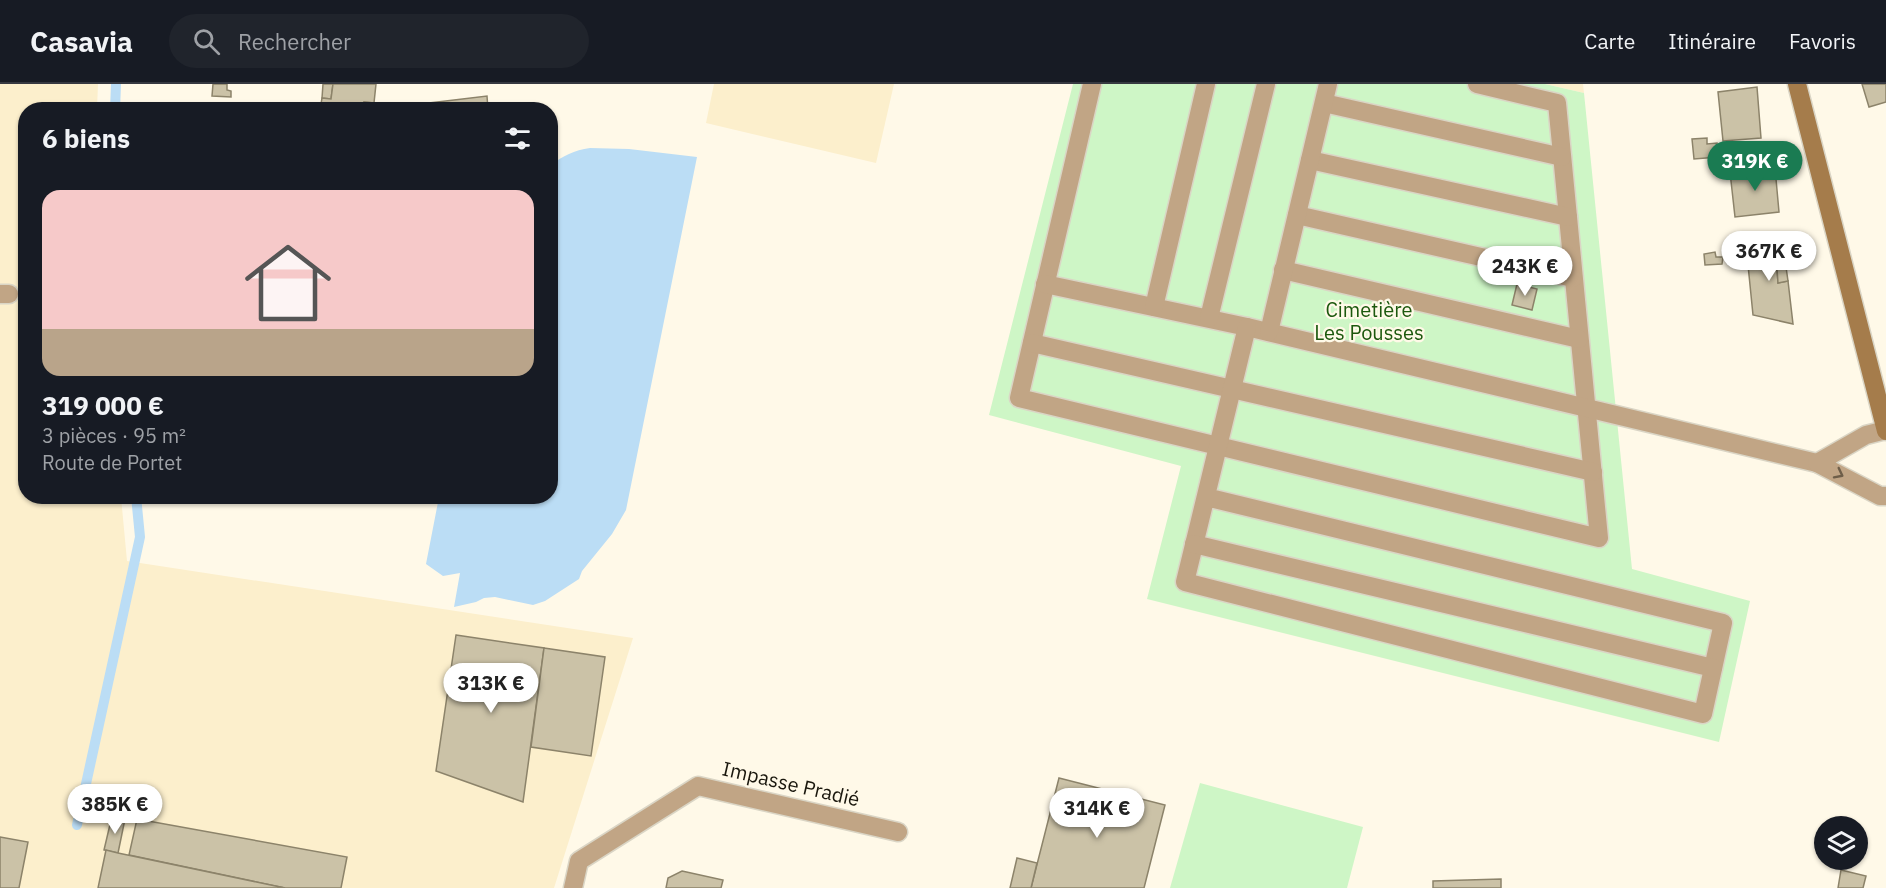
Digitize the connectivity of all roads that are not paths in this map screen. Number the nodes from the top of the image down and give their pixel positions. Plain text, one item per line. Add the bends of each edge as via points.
1 (1092, 84) edge
2 (1206, 84) edge
3 (1266, 84) edge
4 (1328, 84) edge
5 (1478, 84) edge
6 (1797, 84) edge
7 (1324, 103) junction
8 (1562, 157) junction
9 (1310, 160) junction
10 (1297, 215) junction
11 (1568, 217) junction
12 (1283, 270) junction
13 (1573, 278) junction
14 (1045, 284) junction
15 (1154, 307) junction
16 (1209, 318) junction
17 (1247, 327) junction
18 (1269, 332) junction
19 (1580, 339) junction
20 (1032, 343) junction
21 (1232, 389) junction
22 (1586, 408) junction
23 (1886, 431) edge
24 (1218, 446) junction
25 (1817, 463) junction
26 (1593, 472) junction
27 (1886, 496) edge
28 (1206, 497) junction
29 (1194, 544) junction
30 (1713, 668) junction
31 (898, 832) dead end
32 (573, 888) edge

1 - 14 street
2 - 15 street
3 - 16 street
4 - 7 street
5 - 8 street via 1557,103
6 - 23 street
7 - 8 street
7 - 9 street
8 - 11 street
9 - 10 street
9 - 11 street
10 - 12 street
10 - 13 street
11 - 13 street
12 - 18 street
12 - 19 street
13 - 19 street
14 - 15 street
14 - 20 street
15 - 16 street
16 - 17 street
17 - 18 street
17 - 21 street
18 - 22 street
19 - 22 street
20 - 21 street
20 - 24 street via 1019,398
21 - 24 street
21 - 26 street
22 - 25 street
22 - 26 street
23 - 25 street via 1866,435
24 - 26 street via 1599,538
24 - 28 street
25 -> 27 street
28 - 29 street
28 - 30 street via 1723,623
29 - 30 street
29 - 30 street via 1185,582 1703,714
31 - 32 street, Impasse Pradié via 698,786 579,861

